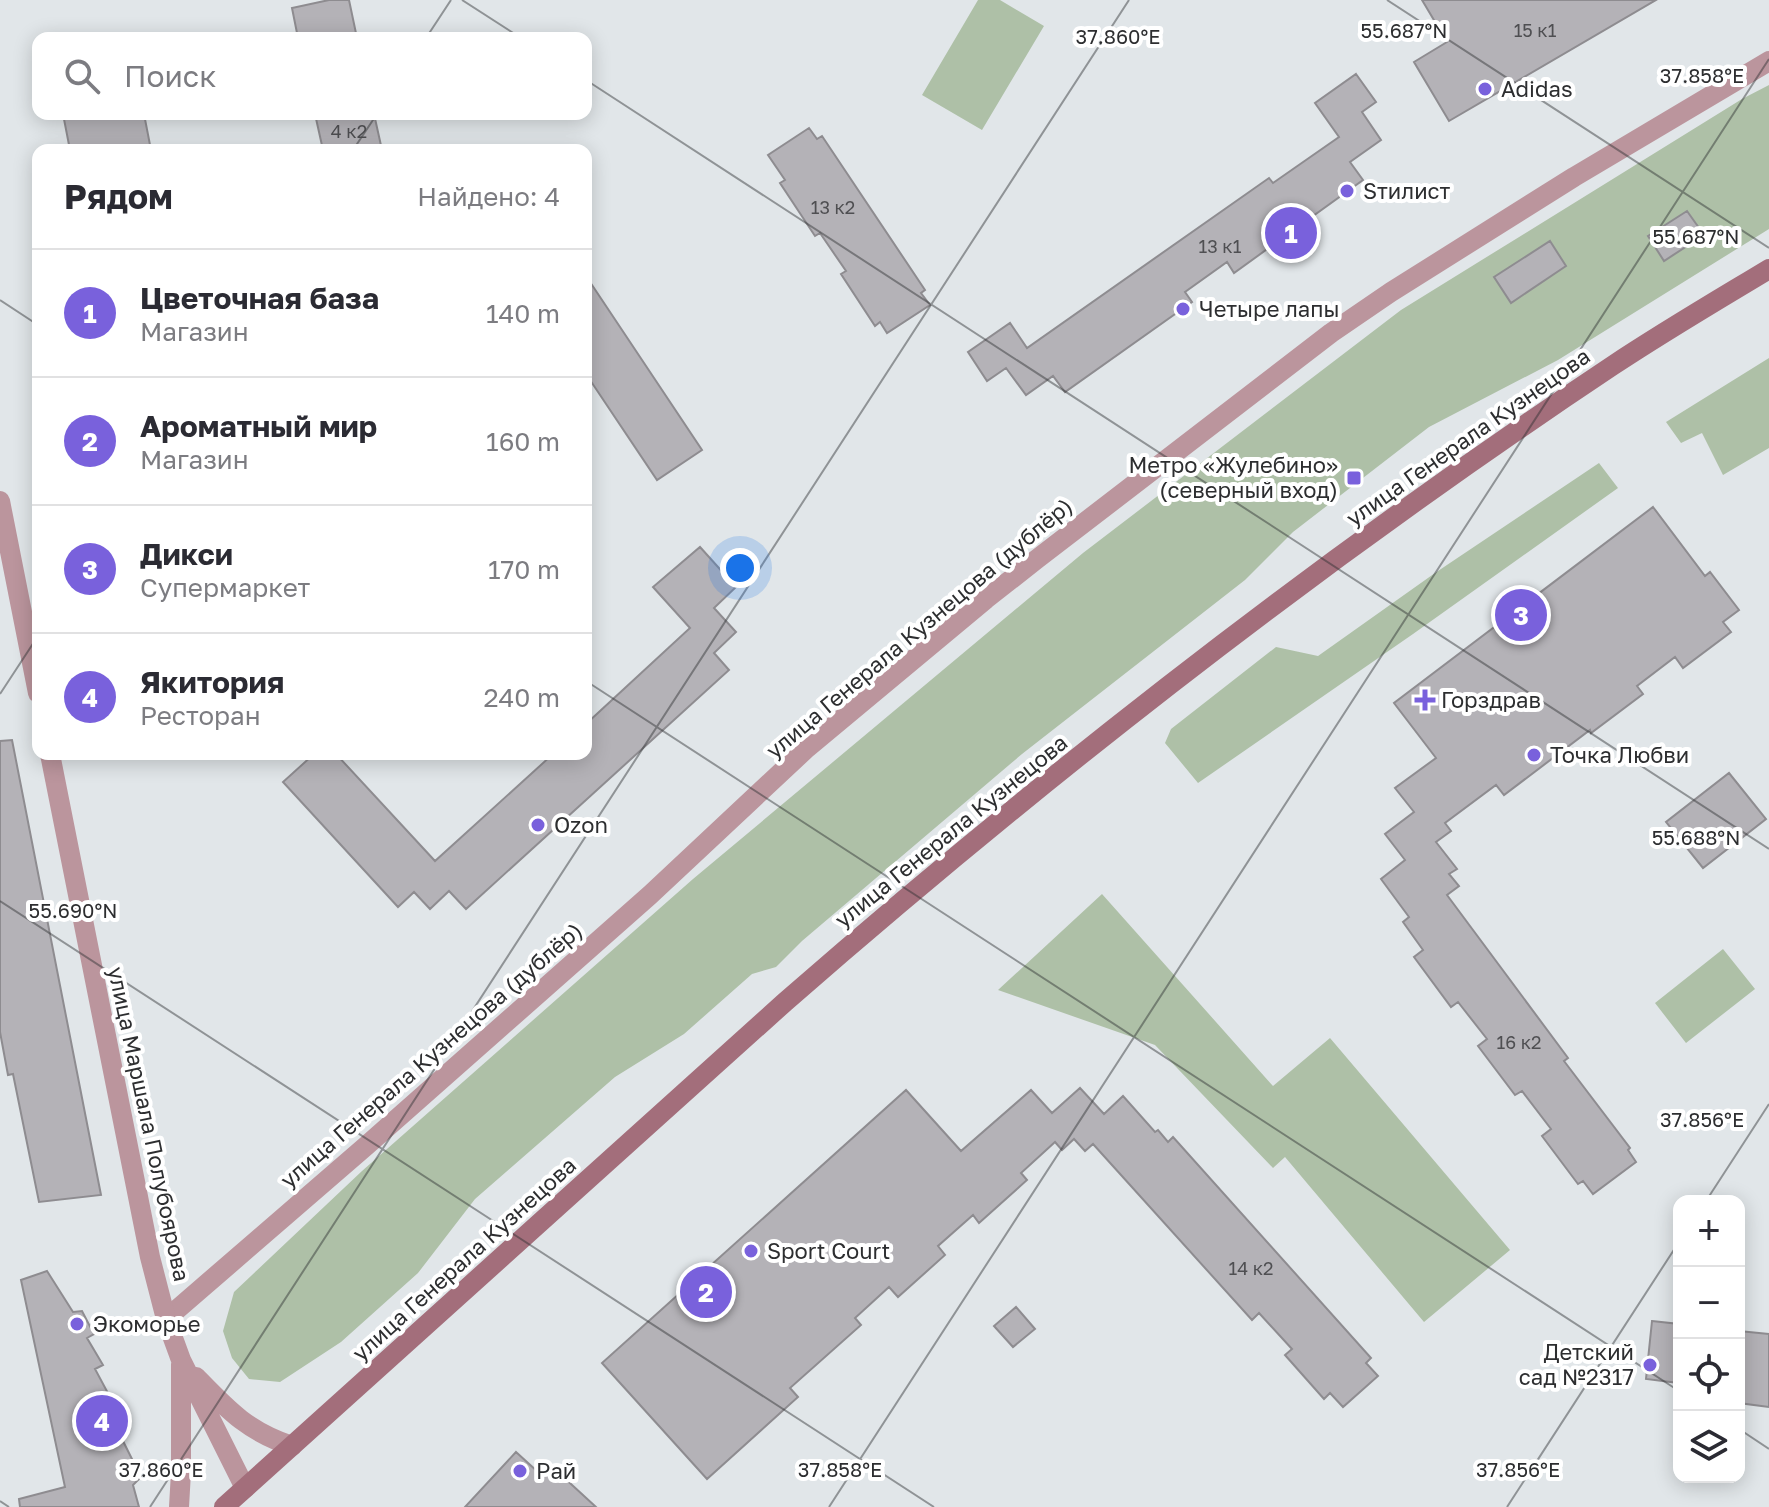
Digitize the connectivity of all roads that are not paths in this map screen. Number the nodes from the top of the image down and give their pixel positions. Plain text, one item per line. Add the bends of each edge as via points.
1 (1769, 61) edge
2 (1769, 269) edge
3 (0, 501) edge
4 (32, 663) edge
5 (51, 760) edge
6 (166, 1319) junction
7 (181, 1360) junction
8 (292, 1446) junction
9 (245, 1488) junction
10 (179, 1507) edge
11 (224, 1507) edge

1 - 6 street, улица Генерала Кузнецова (дублёр) via 1391,292 1037,559 807,748 637,907
2 - 8 main road, улица Генерала Кузнецова via 1614,365 1433,488 1121,723 785,1002
3 - 4 street
5 - 6 street, улица Маршала Полубоярова
6 - 7 street, улица Маршала Полубоярова
7 - 8 street via 241,1421
7 - 9 street, улица Маршала Полубоярова
7 - 10 street
8 - 9 main road, улица Генерала Кузнецова
9 - 11 main road, улица Генерала Кузнецова

